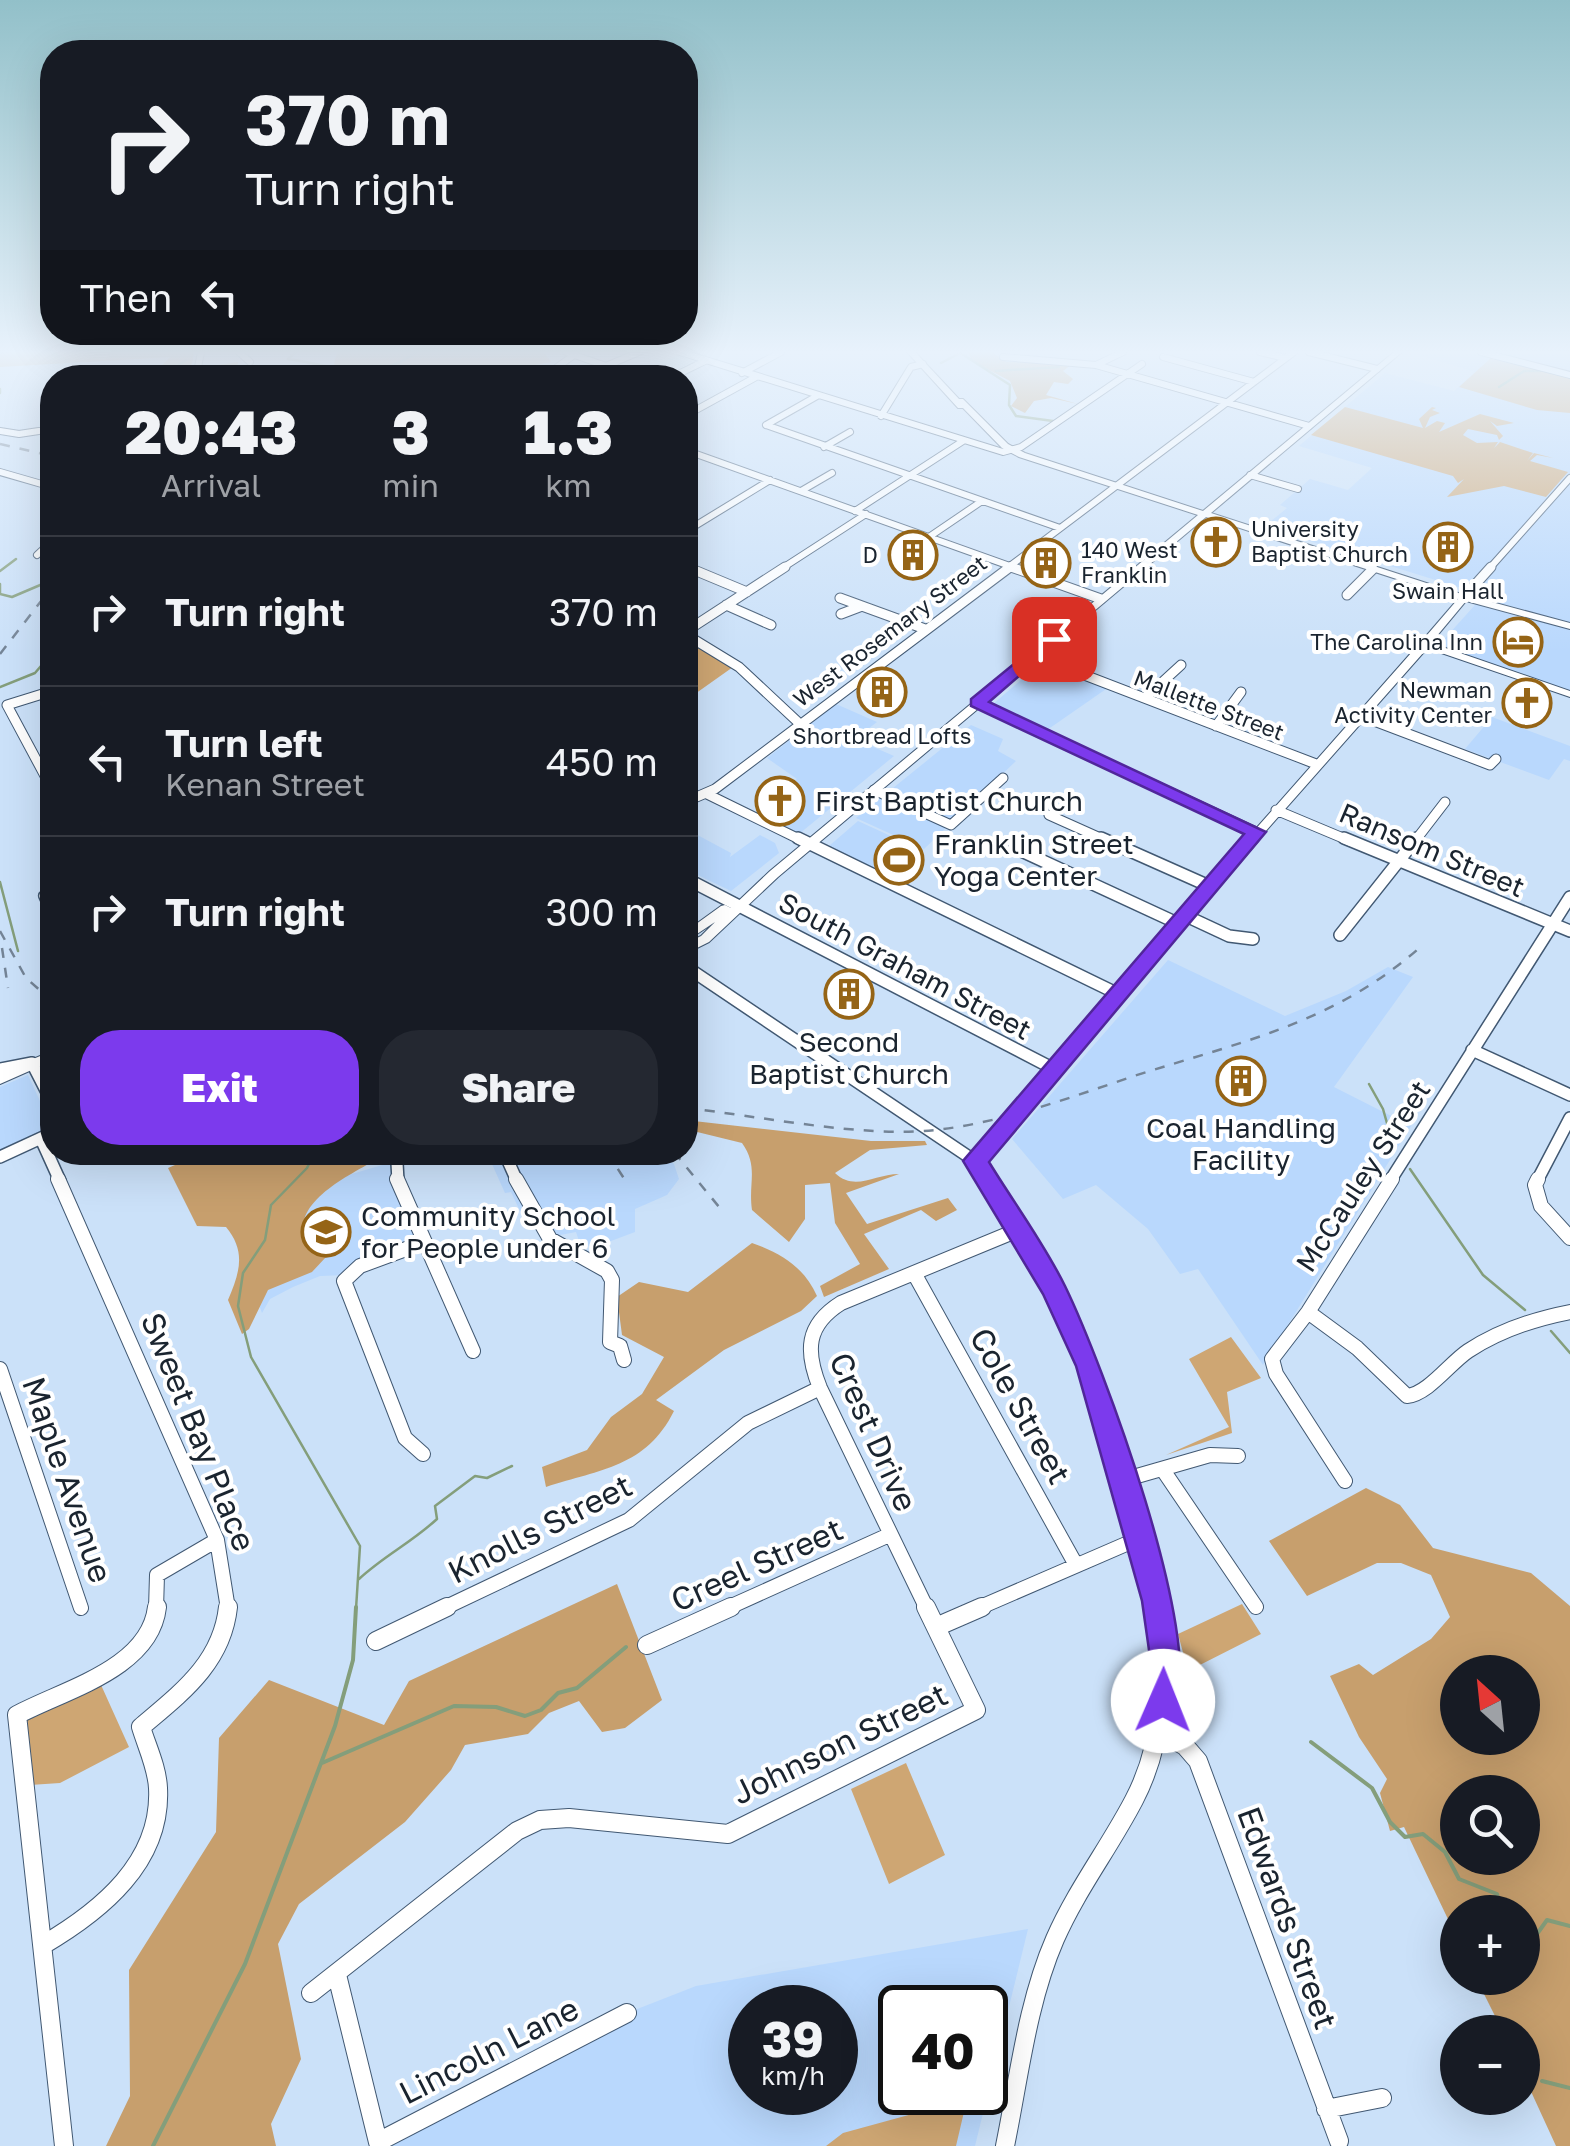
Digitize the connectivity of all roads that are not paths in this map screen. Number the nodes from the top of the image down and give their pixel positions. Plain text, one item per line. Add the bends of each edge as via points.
1 (839, 452) edge
2 (944, 452) edge
3 (1015, 452) edge
4 (1160, 452) edge
5 (1277, 452) edge
6 (698, 454) edge
7 (0, 472) edge
8 (832, 473) dead end
9 (1250, 475) junction
10 (908, 476) junction
11 (1570, 478) edge
12 (770, 480) junction
13 (40, 484) edge
14 (1116, 486) junction
15 (1298, 489) dead end
16 (801, 491) junction
17 (982, 501) junction
18 (855, 510) junction
19 (866, 514) junction
20 (1203, 514) junction
21 (698, 520) edge
22 (1060, 528) junction
23 (929, 537) junction
24 (1009, 566) junction
25 (1373, 569) junction
26 (698, 571) edge
27 (747, 592) junction
28 (1347, 595) dead end
29 (1464, 597) junction
30 (840, 598) dead end
31 (1101, 599) junction
32 (726, 606) junction
33 (862, 606) junction
34 (841, 614) dead end
35 (698, 624) edge
36 (770, 625) dead end
37 (1570, 626) edge
38 (926, 629) junction
39 (698, 641) edge
40 (1425, 644) junction
41 (1035, 656) junction
42 (1181, 665) dead end
43 (1241, 692) dead end
44 (1570, 694) edge
45 (40, 695) edge
46 (1145, 698) junction
47 (977, 703) junction
48 (1362, 716) junction
49 (800, 724) junction
50 (1216, 726) junction
51 (1496, 759) dead end
52 (1316, 764) junction
53 (40, 767) edge
54 (1004, 778) dead end
55 (874, 790) junction
56 (707, 794) junction
57 (698, 797) edge
58 (1445, 802) dead end
59 (1276, 810) junction
60 (1050, 815) dead end
61 (1256, 832) junction
62 (809, 844) junction
63 (1015, 848) dead end
64 (1399, 860) junction
65 (698, 885) edge
66 (1209, 886) junction
67 (1570, 897) edge
68 (738, 905) junction
69 (1181, 919) junction
70 (1553, 924) junction
71 (698, 930) edge
72 (1570, 931) edge
73 (1340, 935) dead end
74 (1253, 939) dead end
75 (698, 943) edge
76 (698, 975) edge
77 (1116, 993) junction
78 (1472, 1050) junction
79 (40, 1061) edge
80 (32, 1064) junction
81 (1052, 1068) junction
82 (0, 1069) edge
83 (0, 1078) edge
84 (40, 1079) edge
85 (1570, 1095) edge
86 (1570, 1118) edge
87 (40, 1139) edge
88 (0, 1156) edge
89 (976, 1161) junction
90 (58, 1165) edge
91 (399, 1165) edge
92 (510, 1165) edge
93 (1018, 1230) junction
94 (1570, 1238) edge
95 (426, 1242) junction
96 (914, 1274) junction
97 (1308, 1312) junction
98 (1570, 1312) edge
99 (473, 1352) dead end
100 (624, 1360) dead end
101 (0, 1369) edge
102 (820, 1388) junction
103 (423, 1454) dead end
104 (1238, 1456) dead end
105 (1163, 1470) junction
106 (1123, 1480) junction
107 (1345, 1481) dead end
108 (889, 1535) junction
109 (1140, 1538) junction
110 (217, 1540) junction
111 (1076, 1565) junction
112 (1256, 1607) dead end
113 (82, 1608) dead end
114 (936, 1626) junction
115 (376, 1641) dead end
116 (648, 1644) dead end
117 (976, 1710) joint
118 (1159, 1732) junction
119 (43, 1945) junction
120 (337, 1976) junction
121 (311, 1994) dead end
122 (628, 2013) dead end
123 (1382, 2098) dead end
124 (1326, 2109) junction
125 (1339, 2142) dead end
126 (64, 2146) edge
127 (1005, 2146) edge

1 - 10 street
2 - 10 street
3 - 14 main road
4 - 14 street, West Rosemary Street
5 - 9 main road
6 - 12 street
7 - 13 street
8 - 16 street
9 - 15 street
9 - 20 main road
10 - 17 street
10 - 18 street
11 - 29 street
12 - 16 street
12 - 21 street
14 - 20 main road
14 - 22 street, West Rosemary Street
16 - 18 street
17 - 22 street
17 - 23 street
18 - 19 street
19 - 23 street
19 - 27 street
20 - 25 main road
20 - 31 main road
22 - 24 street, West Rosemary Street
23 - 24 street
24 - 31 street
24 - 38 street, West Rosemary Street
25 - 28 street
25 - 29 main road
26 - 27 street
27 - 32 street
29 - 37 main road
29 - 40 main road
30 - 33 street
31 - 41 main road
32 - 35 street
32 - 36 street
33 - 34 street
33 - 38 street
38 - 49 street, West Rosemary Street
39 - 49 street via 740,667
40 - 44 main road
40 - 48 street
41 - 46 street, Mallette Street
41 - 47 main road
42 - 46 street
43 - 50 street
45 - 53 street via 7,705
46 - 50 street, Mallette Street
47 - 55 main road
47 - 61 street
48 - 51 street via 1490,765
48 - 52 street
49 - 56 street, West Rosemary Street
50 - 52 street, Mallette Street
52 - 59 street
54 - 55 street via 951,824
55 - 62 main road
56 - 57 street, West Rosemary Street
56 - 62 street
58 - 64 street
59 - 61 street
59 - 64 street, Ransom Street
60 - 66 street
61 - 66 street
62 - 68 main road
62 - 77 street
63 - 69 street
64 - 70 street, Ransom Street
64 - 73 street
65 - 68 street, South Graham Street
66 - 69 street
67 - 70 street, McCauley Street
68 - 71 main road
68 - 75 main road
68 - 81 street, South Graham Street
69 - 74 street
69 - 77 street
70 - 72 street, Ransom Street
70 - 78 street, McCauley Street
76 - 89 street
77 - 81 street
78 - 85 street
78 - 97 street, McCauley Street
79 - 80 main road
80 - 82 street
80 - 83 main road
80 - 84 street
81 - 89 street
86 - 94 street via 1536,1185 1542,1206
87 - 88 street
89 - 93 street
90 - 110 street, Sweet Bay Place
91 - 95 street via 397,1178
92 - 100 street via 534,1220 551,1240 607,1271 610,1342 620,1346
93 - 96 street, Crest Drive
93 - 106 street via 1078,1337
95 - 99 street
95 - 103 street via 346,1275 346,1294 405,1438
96 - 102 street, Crest Drive via 822,1313 806,1349
96 - 111 street, Cole Street
97 - 98 street via 1407,1396 1417,1395 1479,1340
97 - 107 street, McCauley Street via 1272,1367
101 - 113 street, Maple Avenue
102 - 108 street, Crest Drive
102 - 115 street, Knolls Street via 748,1423 629,1520
104 - 105 street via 1210,1455
105 - 106 street
105 - 112 street
106 - 109 street
108 - 114 street, Crest Drive
108 - 116 street, Creel Street
109 - 111 street
109 - 118 street via 1164,1650
110 - 119 street, Sweet Bay Place via 231,1591 229,1622 201,1675 141,1727 158,1788 153,1833 108,1901
110 - 119 street via 158,1575 155,1620 140,1643 17,1715
111 - 114 street
114 - 117 street, Crest Drive
117 - 120 street, Johnson Street via 728,1834 540,1820
118 - 124 street, Edwards Street via 1198,1761
118 - 127 street via 1136,1799 1054,1942
119 - 126 street
120 - 121 street, Johnson Street
120 - 122 street, Lincoln Lane via 378,2142
123 - 124 street
124 - 125 street, Edwards Street

